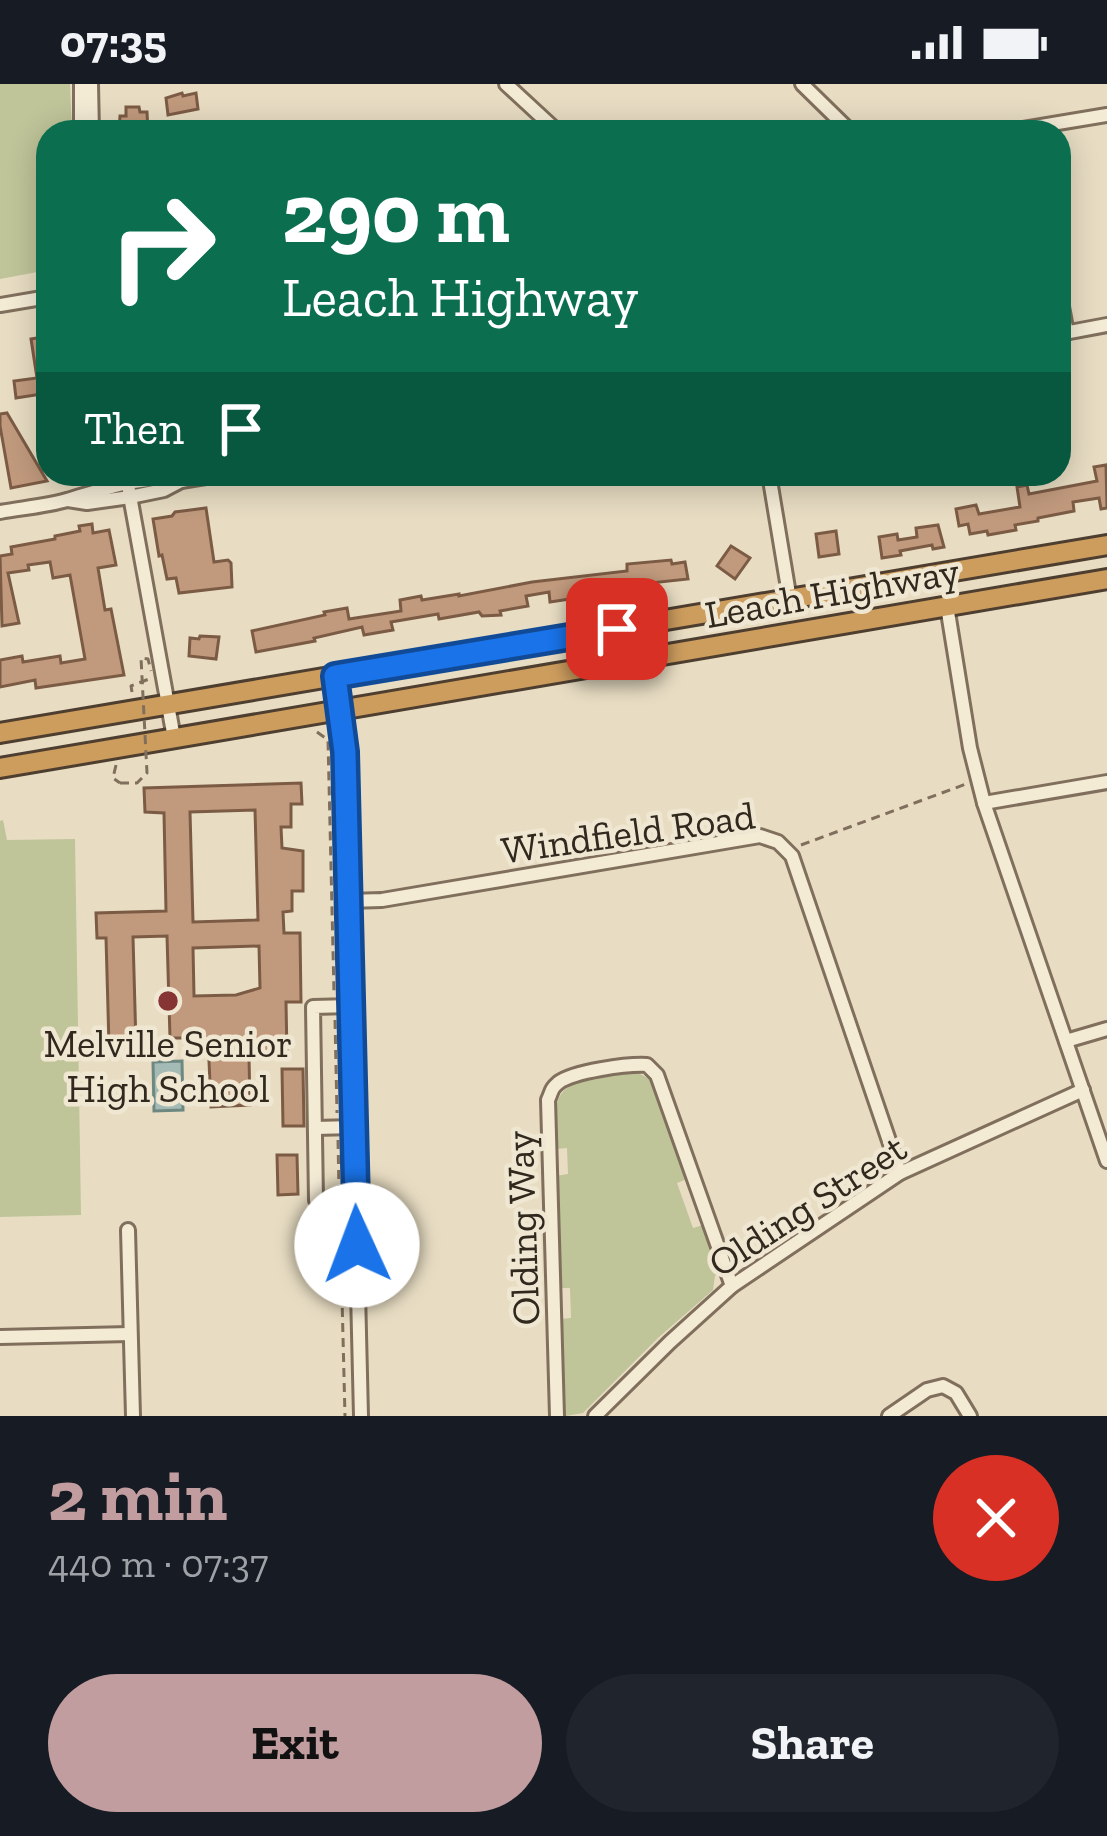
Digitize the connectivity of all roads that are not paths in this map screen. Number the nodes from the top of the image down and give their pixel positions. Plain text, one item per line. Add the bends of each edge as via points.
1 (81, 84) edge
2 (91, 84) edge
3 (506, 84) edge
4 (802, 84) edge
5 (1107, 115) edge
6 (81, 120) edge
7 (92, 120) edge
8 (545, 120) edge
9 (839, 120) edge
10 (1071, 122) edge
11 (36, 299) edge
12 (0, 305) edge
13 (1107, 325) edge
14 (1071, 332) edge
15 (126, 486) edge
16 (128, 486) edge
17 (135, 486) edge
18 (172, 486) edge
19 (771, 486) edge
20 (0, 512) edge
21 (1107, 545) edge
22 (1107, 579) edge
23 (790, 600) junction
24 (947, 606) junction
25 (335, 676) junction
26 (167, 696) junction
27 (341, 710) junction
28 (0, 733) edge
29 (174, 738) junction
30 (0, 768) edge
31 (1107, 782) edge
32 (984, 802) junction
33 (349, 901) junction
34 (351, 1006) junction
35 (1107, 1029) edge
36 (1066, 1041) junction
37 (1083, 1090) junction
38 (354, 1127) junction
39 (315, 1128) junction
40 (1107, 1161) edge
41 (900, 1173) junction
42 (356, 1203) junction
43 (128, 1230) dead end
44 (732, 1286) junction
45 (130, 1334) junction
46 (0, 1337) edge
47 (133, 1416) edge
48 (361, 1416) edge
49 (557, 1416) edge
50 (595, 1416) edge
51 (889, 1416) edge
52 (970, 1416) edge

1 - 6 street
2 - 7 street
3 - 8 street
4 - 9 street
5 - 10 street
11 - 12 street
13 - 14 street
15 - 20 street via 87,503
16 - 26 street
17 - 18 street
19 - 23 street
21 - 23 highway, Leach Highway
22 - 24 highway, Leach Highway
23 - 25 highway, Leach Highway
24 - 27 highway, Leach Highway
24 - 32 street
25 - 26 highway, Leach Highway
25 - 27 street
26 - 28 highway, Leach Highway
26 - 29 street
27 - 29 highway, Leach Highway
27 - 33 street
29 - 30 highway, Leach Highway
31 - 32 street
32 - 36 street
33 - 34 street
33 - 41 street, Windfield Road via 760,836 778,842 789,853
34 - 38 street
34 - 39 street via 313,1007
35 - 36 street
36 - 37 street
37 - 40 street
37 - 41 street, Olding Street
38 - 39 street
38 - 42 street
39 - 42 street via 316,1200
41 - 44 street, Olding Street
42 - 48 street
43 - 45 street
44 - 49 street, Olding Way via 657,1075 633,1064 554,1086 548,1100
44 - 50 street, Olding Street
45 - 46 street
45 - 47 street
51 - 52 street via 943,1386

